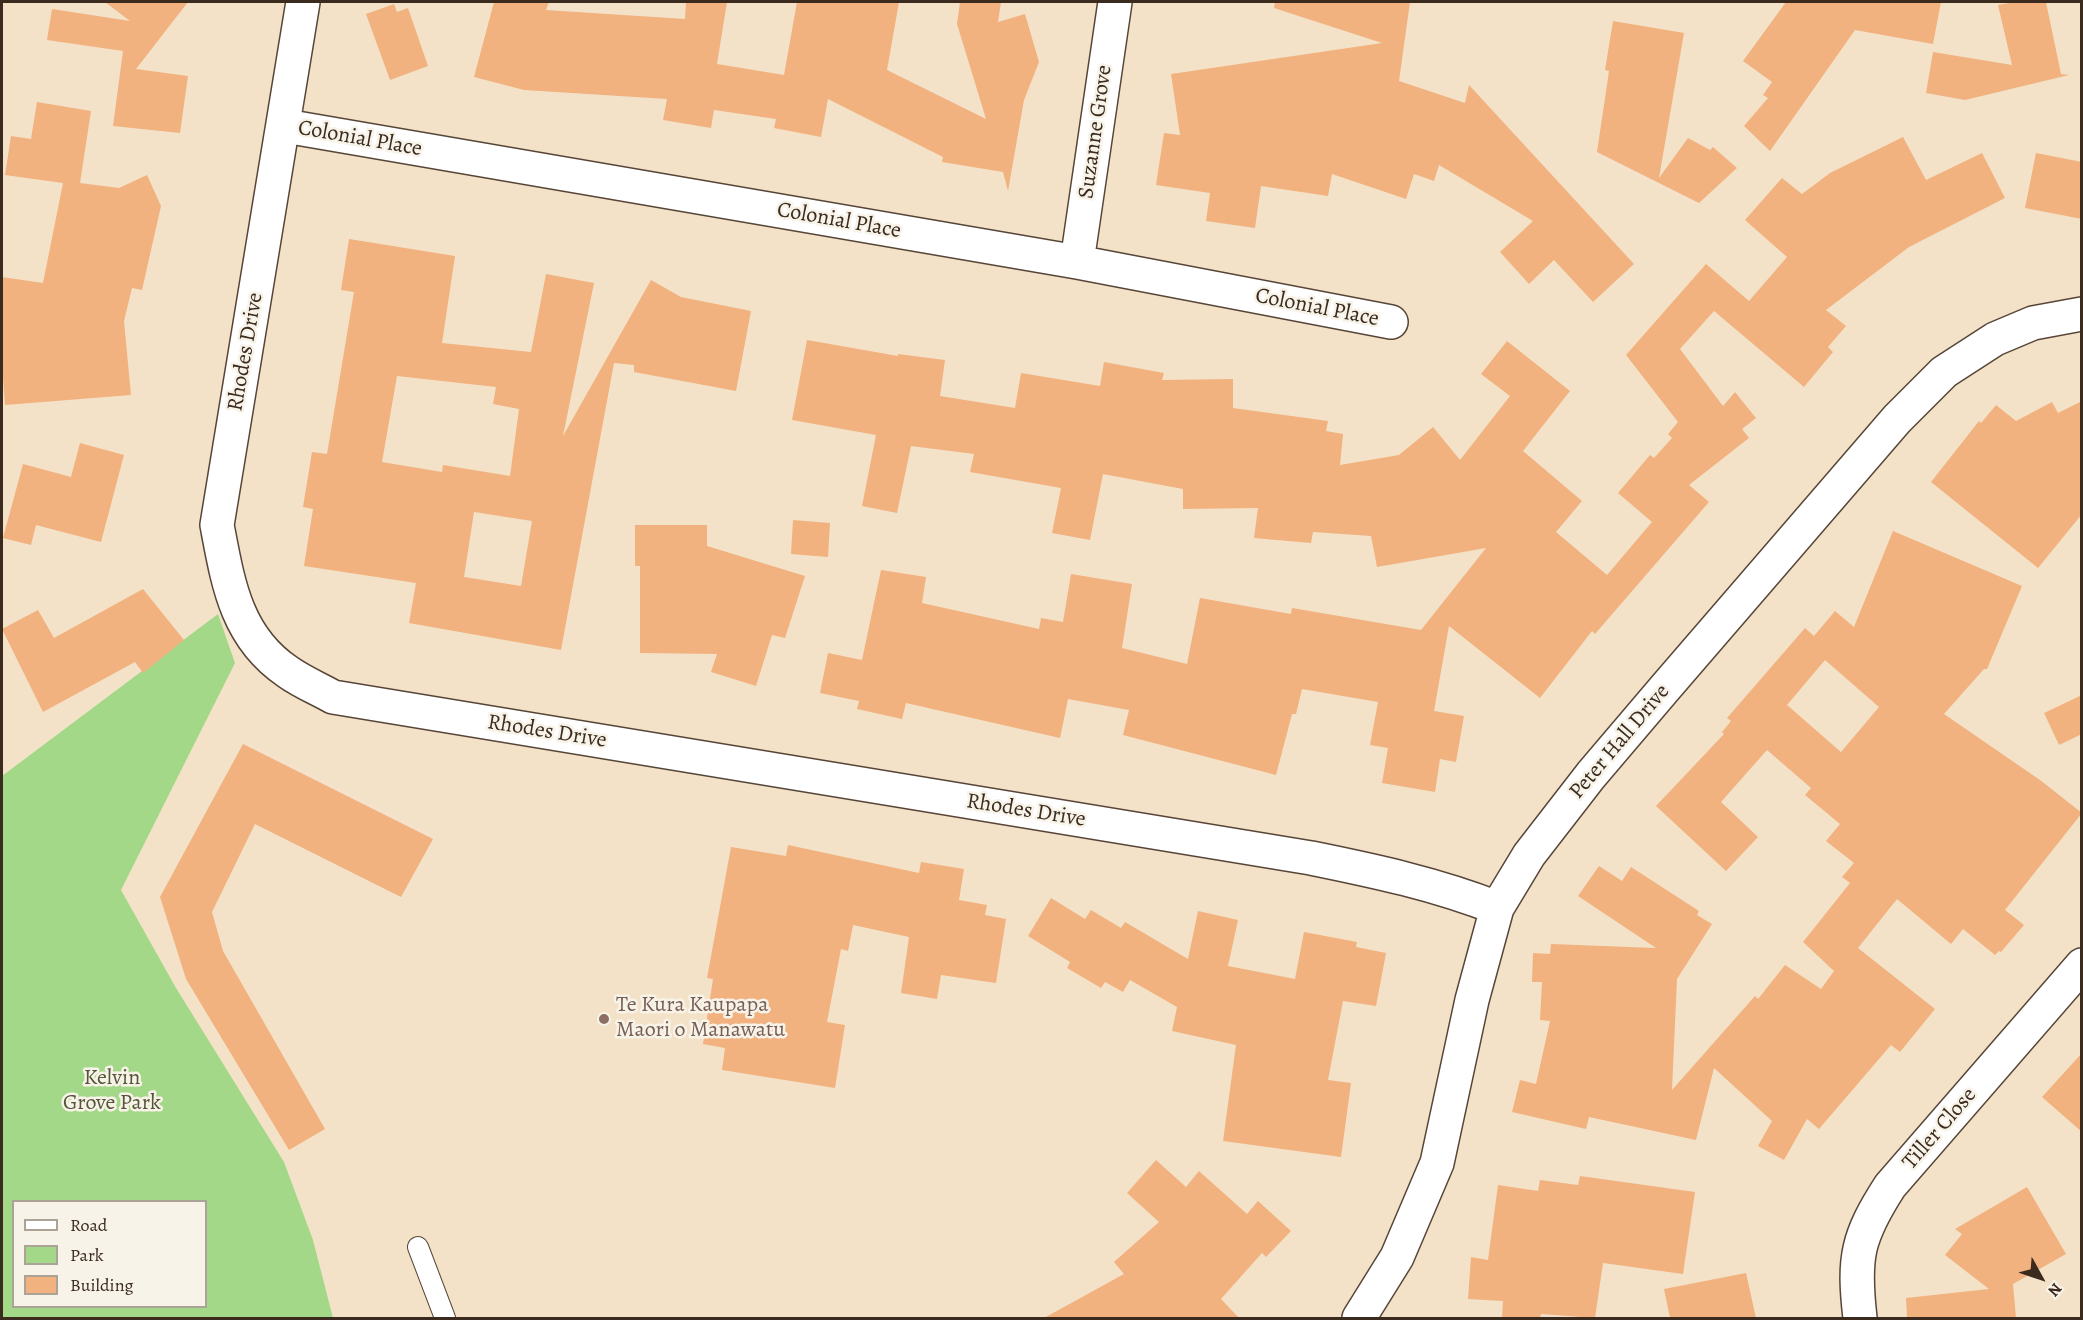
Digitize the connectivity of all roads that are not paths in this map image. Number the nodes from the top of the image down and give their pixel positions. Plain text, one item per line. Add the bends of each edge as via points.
1 (303, 2) edge
2 (1115, 2) edge
3 (285, 126) junction
4 (1077, 262) junction
5 (2082, 314) edge
6 (1391, 322) dead end
7 (1497, 908) junction
8 (2082, 965) edge
9 (418, 1247) dead end
10 (445, 1318) edge
11 (1359, 1318) edge
12 (1860, 1318) edge

1 - 3 street, Rhodes Drive
2 - 4 street, Suzanne Grove
3 - 4 street, Colonial Place
3 - 7 street, Rhodes Drive via 217,525 228,581 242,623 287,672 333,697 1311,858 1392,874 1455,891
4 - 6 street, Colonial Place
5 - 7 street, Peter Hall Drive via 2033,323 1995,339 1944,372 1905,411 1591,775 1529,855
7 - 11 street, Peter Hall Drive via 1472,1000 1437,1163 1397,1257
8 - 12 street, Tiller Close via 1890,1186 1868,1221 1856,1260
9 - 10 lane

